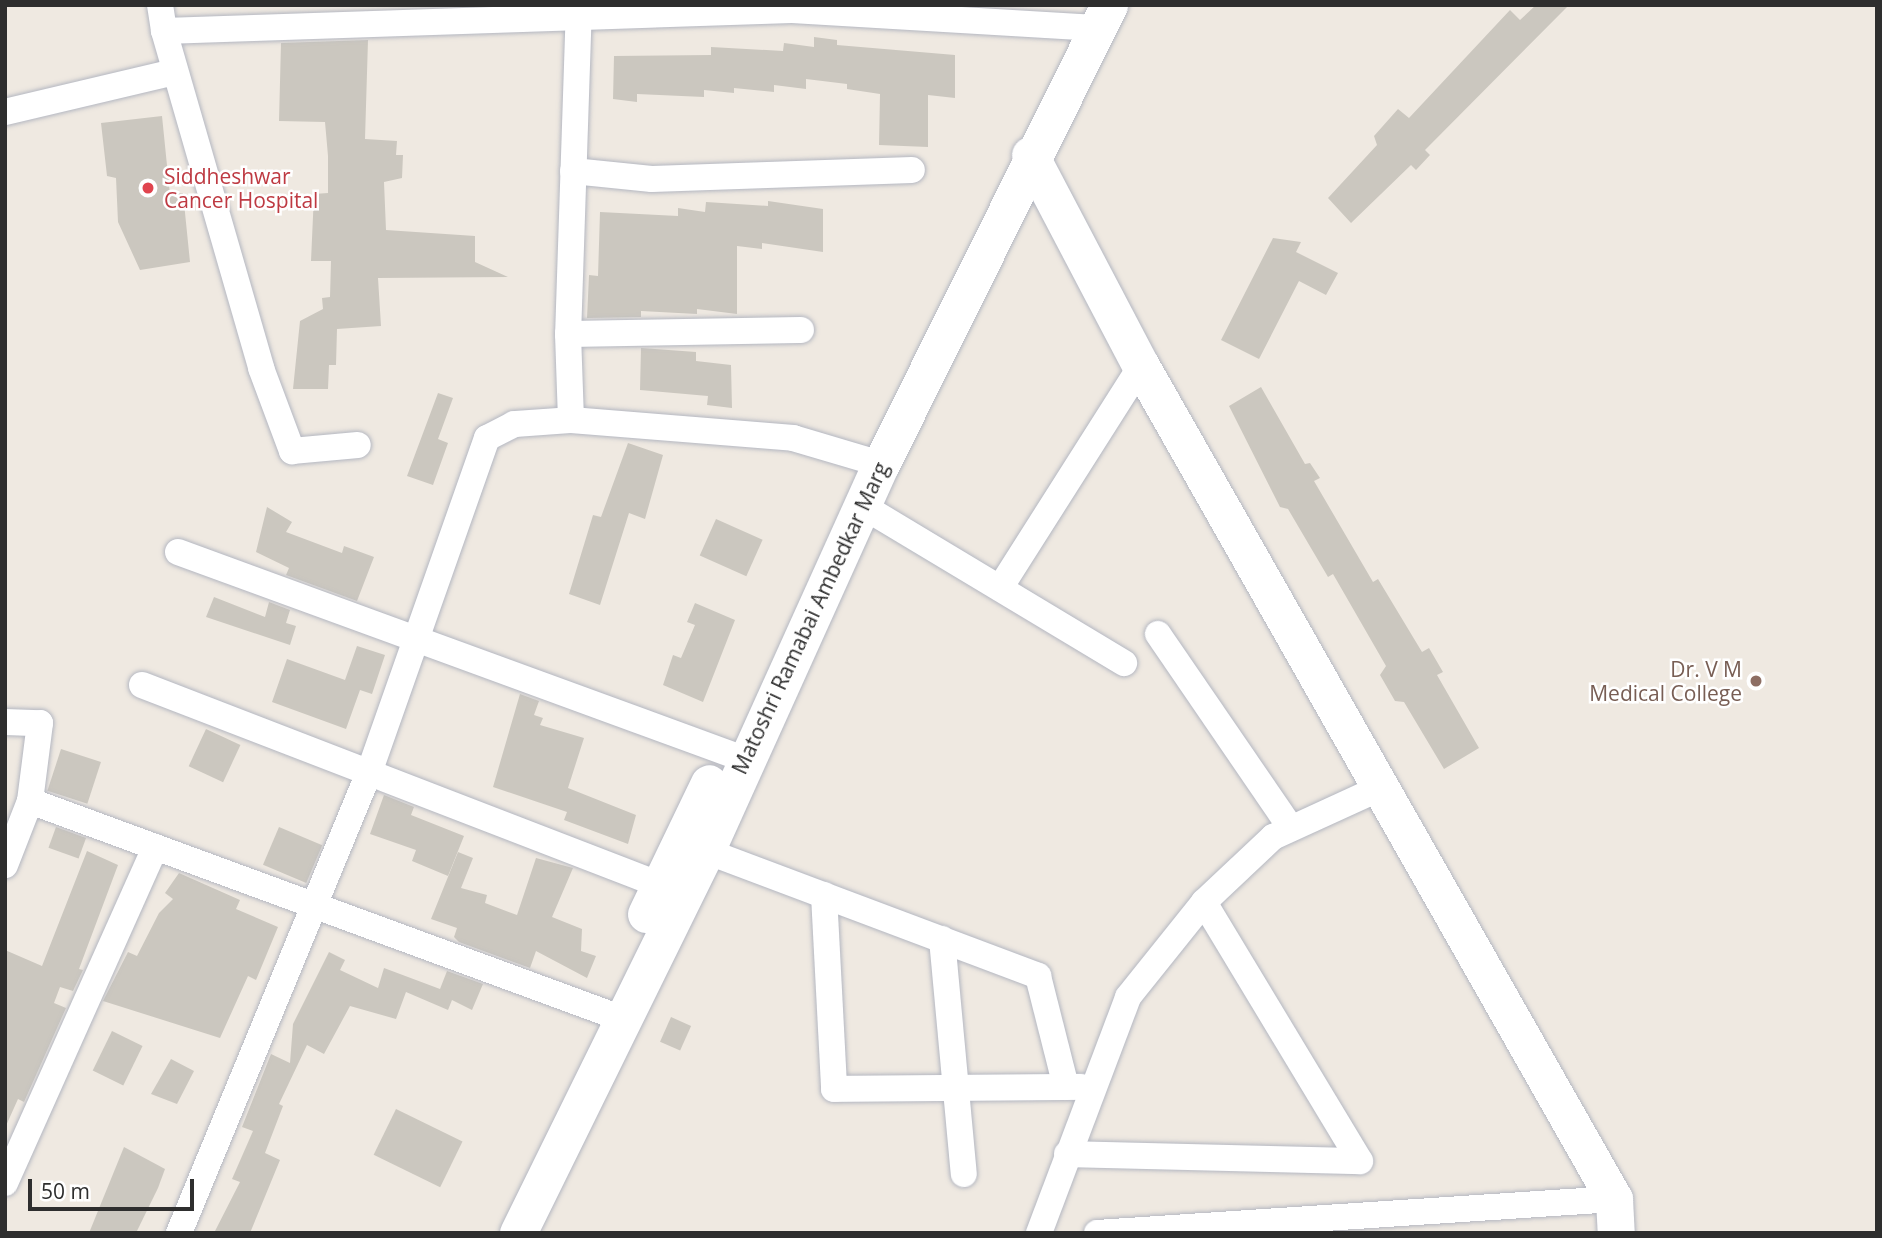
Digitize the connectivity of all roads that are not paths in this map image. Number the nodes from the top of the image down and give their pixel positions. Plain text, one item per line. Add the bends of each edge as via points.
1 (579, 9) edge
2 (1089, 16) edge
3 (162, 18) edge
4 (174, 72) junction
5 (5, 112) edge
6 (1030, 155) junction
7 (912, 170) dead end
8 (573, 171) junction
9 (801, 330) dead end
10 (568, 334) junction
11 (1141, 366) junction
12 (571, 420) junction
13 (358, 445) dead end
14 (871, 461) junction
15 (861, 505) junction
16 (178, 552) dead end
17 (1000, 588) junction
18 (1158, 634) dead end
19 (415, 640) junction
20 (1124, 663) dead end
21 (142, 685) dead end
22 (5, 722) edge
23 (734, 755) junction
24 (370, 770) junction
25 (1380, 788) junction
26 (30, 801) junction
27 (1291, 828) junction
28 (155, 847) junction
29 (706, 851) junction
30 (5, 865) edge
31 (672, 890) junction
32 (824, 895) junction
33 (1203, 902) junction
34 (315, 905) junction
35 (942, 939) junction
36 (611, 1014) junction
37 (1066, 1087) junction
38 (1093, 1087) junction
39 (956, 1088) junction
40 (1067, 1154) junction
41 (964, 1174) dead end
42 (5, 1183) edge
43 (1615, 1216) edge
44 (179, 1233) edge
45 (491, 1233) edge
46 (517, 1233) edge
47 (1039, 1233) edge
48 (1097, 1233) edge

1 - 2 street
1 - 3 street
1 - 8 street
2 - 6 street, Matoshri Ramabai Ambedkar Marg
2 - 14 street
3 - 4 street
4 - 5 street
4 - 13 street via 261,368 292,451
6 - 11 street
6 - 14 street, Matoshri Ramabai Ambedkar Marg
7 - 8 street via 652,179
8 - 10 street
9 - 10 street
10 - 12 street
11 - 17 street
11 - 25 street
12 - 14 street via 793,438
12 - 19 street via 514,424 487,438
14 - 15 street, Matoshri Ramabai Ambedkar Marg
14 - 23 street
15 - 17 street
15 - 23 street, Matoshri Ramabai Ambedkar Marg
16 - 19 street
17 - 20 street
18 - 27 street
19 - 23 street
19 - 24 street
21 - 24 street
22 - 26 street via 40,723
23 - 29 street, Matoshri Ramabai Ambedkar Marg
23 - 31 street
24 - 31 street
24 - 34 street
25 - 27 street
25 - 43 street
26 - 28 street
26 - 30 street
27 - 33 street via 1273,836
28 - 34 street
28 - 42 street
29 - 31 street, Matoshri Ramabai Ambedkar Marg
29 - 32 street
31 - 36 street, Matoshri Ramabai Ambedkar Marg
32 - 35 street
32 - 39 street via 834,1089
33 - 38 street via 1128,997
33 - 40 street via 1360,1161
34 - 36 street
34 - 44 street
35 - 37 street via 1038,976
35 - 39 street
36 - 45 street
36 - 46 street, Matoshri Ramabai Ambedkar Marg
37 - 38 street
37 - 39 street
38 - 40 street
39 - 41 street
40 - 47 street
43 - 48 street

